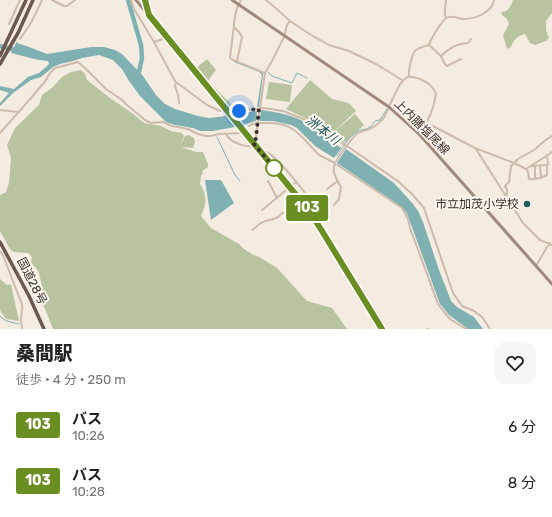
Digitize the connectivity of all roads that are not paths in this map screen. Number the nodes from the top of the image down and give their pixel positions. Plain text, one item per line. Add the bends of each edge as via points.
1 (20, 0) edge
2 (26, 0) edge
3 (33, 0) edge
4 (42, 0) edge
5 (52, 0) edge
6 (75, 0) edge
7 (131, 0) edge
8 (136, 0) edge
9 (145, 0) edge
10 (232, 0) edge
11 (241, 0) edge
12 (266, 0) edge
13 (446, 0) edge
14 (494, 0) edge
15 (238, 4) junction
16 (149, 15) junction
17 (446, 18) junction
18 (290, 21) junction
19 (9, 24) dead end
20 (234, 27) junction
21 (284, 35) junction
22 (167, 38) junction
23 (20, 39) dead end
24 (471, 39) dead end
25 (154, 42) junction
26 (429, 45) junction
27 (5, 52) junction
28 (0, 56) edge
29 (440, 56) junction
30 (461, 59) dead end
31 (237, 61) junction
32 (0, 64) edge
33 (265, 72) junction
34 (408, 76) junction
35 (402, 80) junction
36 (176, 82) junction
37 (179, 103) dead end
38 (389, 107) junction
39 (226, 109) junction
40 (259, 109) junction
41 (0, 110) edge
42 (19, 112) junction
43 (230, 113) junction
44 (257, 122) junction
45 (427, 123) junction
46 (250, 126) dead end
47 (243, 131) junction
48 (0, 133) edge
49 (226, 134) junction
50 (419, 134) junction
51 (552, 136) edge
52 (253, 143) junction
53 (256, 146) junction
54 (345, 146) junction
55 (475, 148) junction
56 (261, 152) junction
57 (552, 152) edge
58 (547, 156) junction
59 (336, 163) junction
60 (514, 163) junction
61 (547, 165) junction
62 (530, 166) junction
63 (535, 166) junction
64 (540, 166) junction
65 (526, 169) junction
66 (541, 178) junction
67 (535, 179) junction
68 (338, 181) junction
69 (268, 182) dead end
70 (296, 182) junction
71 (290, 187) junction
72 (327, 189) dead end
73 (506, 194) junction
74 (277, 198) junction
75 (303, 203) junction
76 (334, 205) dead end
77 (262, 210) dead end
78 (316, 221) junction
79 (252, 230) dead end
80 (0, 242) edge
81 (551, 244) edge
82 (0, 251) edge
83 (536, 266) junction
84 (552, 284) edge
85 (22, 329) edge
86 (44, 329) edge
87 (382, 329) edge
88 (466, 329) edge
89 (490, 329) edge

1 - 19 street
2 - 27 highway
3 - 27 highway via 14,40
4 - 23 street
5 - 6 street via 67,6
7 - 25 street via 134,10
8 - 16 main road
9 - 16 main road
10 - 15 main road, 上内膳塩尾線
11 - 15 street
12 - 18 street
13 - 17 street
14 - 17 street via 490,9 476,17
15 - 20 street
15 - 21 main road, 上内膳塩尾線
16 - 22 main road
17 - 26 street
18 - 21 street
18 - 35 street via 311,35 376,64
20 - 31 street via 242,37
20 - 31 street via 230,56
21 - 33 street
21 - 38 main road, 上内膳塩尾線
22 - 25 street
22 - 39 main road
24 - 29 street via 468,43 452,47
25 - 36 street
26 - 29 street
26 - 34 street via 416,50 413,54
27 - 28 highway
27 - 32 highway
29 - 30 street via 448,66
31 - 33 street
33 - 40 street
34 - 35 street
34 - 45 street via 426,82 435,92 432,113
35 - 38 street
36 - 37 street
36 - 39 street via 207,105 220,111
38 - 50 main road, 上内膳塩尾線
38 - 54 street via 379,122 368,130 357,133
39 - 43 main road
40 - 43 street
40 - 44 street
40 - 54 street via 295,115
41 - 42 street
42 - 48 street
42 - 49 street via 55,68 78,62 106,89 145,120 164,122 206,136
43 - 47 main road
44 - 46 street
44 - 52 street
44 - 59 street via 274,123 294,129 317,153
45 - 50 street
45 - 55 street
47 - 49 street
47 - 52 main road
49 - 53 street via 228,138 240,144
50 - 83 main road, 上内膳塩尾線
51 - 60 street
52 - 53 main road
53 - 56 main road
54 - 59 street
54 - 89 street via 399,182 424,208 452,294 462,306 482,317
55 - 60 street
55 - 73 street
56 - 70 street via 275,158
56 - 71 main road
57 - 58 street
58 - 61 street
58 - 62 street
59 - 68 street via 334,168
59 - 88 street via 404,211 438,304 450,319
60 - 65 street
60 - 73 street via 511,166 509,182 505,186
61 - 64 street
61 - 66 street via 547,175
62 - 63 street
62 - 65 street
63 - 64 street
63 - 67 street
64 - 66 street
65 - 67 street via 529,178
66 - 67 street
68 - 72 street
68 - 76 street via 341,191
69 - 74 street
70 - 71 street
70 - 78 street via 313,206 318,220
71 - 74 street
71 - 75 main road
73 - 81 street via 523,223 540,240
74 - 77 street
75 - 78 main road
75 - 79 street via 289,212 282,213 276,219 262,222
78 - 87 main road
80 - 86 highway, 国道28号
81 - 83 street
82 - 85 street via 22,303
83 - 84 main road, 上内膳塩尾線

